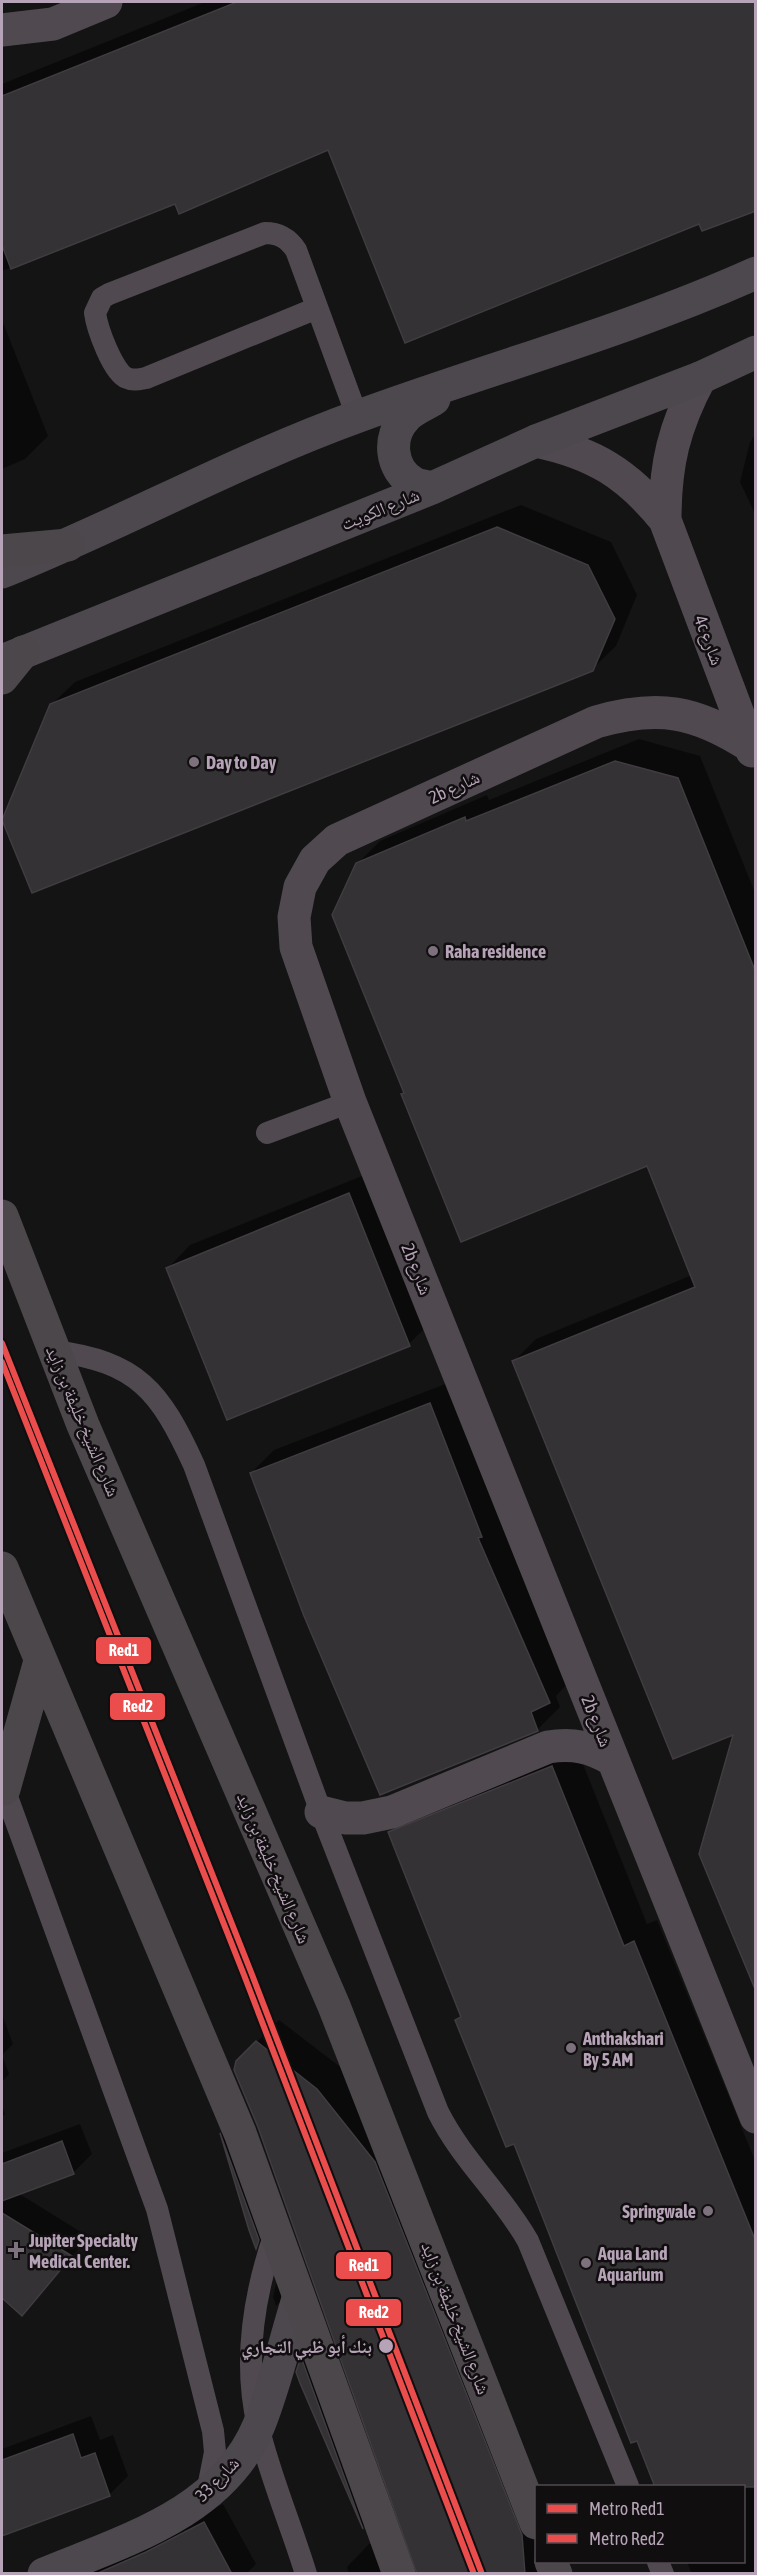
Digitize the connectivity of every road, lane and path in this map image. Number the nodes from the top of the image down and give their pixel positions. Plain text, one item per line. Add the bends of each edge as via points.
1 (106, 2) edge
2 (2, 30) edge
3 (756, 273) edge
4 (317, 308) junction
5 (756, 352) edge
6 (483, 374) junction
7 (700, 378) junction
8 (357, 416) junction
9 (536, 441) junction
10 (432, 488) junction
11 (665, 520) junction
12 (68, 545) junction
13 (2, 551) edge
14 (2, 572) edge
15 (12, 656) edge
16 (2, 678) edge
17 (753, 753) edge
18 (350, 1102) junction
19 (267, 1133) dead end
20 (2, 1216) edge
21 (54, 1351) junction
22 (2, 1568) edge
23 (40, 1661) junction
24 (613, 1760) junction
25 (3, 1786) edge
26 (321, 1812) junction
27 (756, 2117) edge
28 (275, 2234) junction
29 (298, 2299) junction
30 (258, 2426) junction
31 (626, 2485) edge
32 (206, 2494) junction
33 (535, 2518) edge
34 (44, 2574) edge
35 (306, 2574) edge
36 (399, 2574) edge

1 - 2 street via 53,24
3 - 6 main road
4 - 4 lane via 291,242 265,233 109,294 102,298 95,313 115,367 127,379 135,380
4 - 8 lane
5 - 7 main road, شارع الكويت
6 - 8 main road
6 - 10 main road via 418,408 405,418 395,434 393,453 400,471 414,483
7 - 9 main road, شارع الكويت
7 - 11 street, 4c شارع via 682,411 671,446 665,482
8 - 12 main road
9 - 10 main road, شارع الكويت
9 - 11 street, 4c شارع via 567,447 596,459 645,495
10 - 15 main road, شارع الكويت
11 - 17 street, 4c شارع
12 - 13 main road
12 - 14 main road
15 - 16 main road
17 - 18 street, 2b شارع via 723,728 693,716 662,711 629,712 596,722 337,840 315,860 300,887 294,917 296,947
18 - 19 lane
18 - 24 street, 2b شارع
20 - 21 main road, شارع الشيخ خليفة بن زايد
21 - 26 lane via 87,1355 118,1366 145,1384 166,1408 194,1465
21 - 33 main road, شارع الشيخ خليفة بن زايد via 334,2006
22 - 23 main road
23 - 25 main road
23 - 28 main road via 240,2133
24 - 26 street via 584,1746 548,1747 392,1812 363,1818
24 - 27 street, 2b شارع
25 - 32 lane via 157,2208 213,2431 215,2452
26 - 31 lane via 438,2112 462,2153 506,2206 528,2241
28 - 29 main road
28 - 30 lane via 253,2329 253,2394
29 - 30 main road, شارع 33
29 - 36 main road
30 - 32 main road, شارع 33 via 226,2474
30 - 35 lane
32 - 34 main road, شارع 33 via 168,2522

